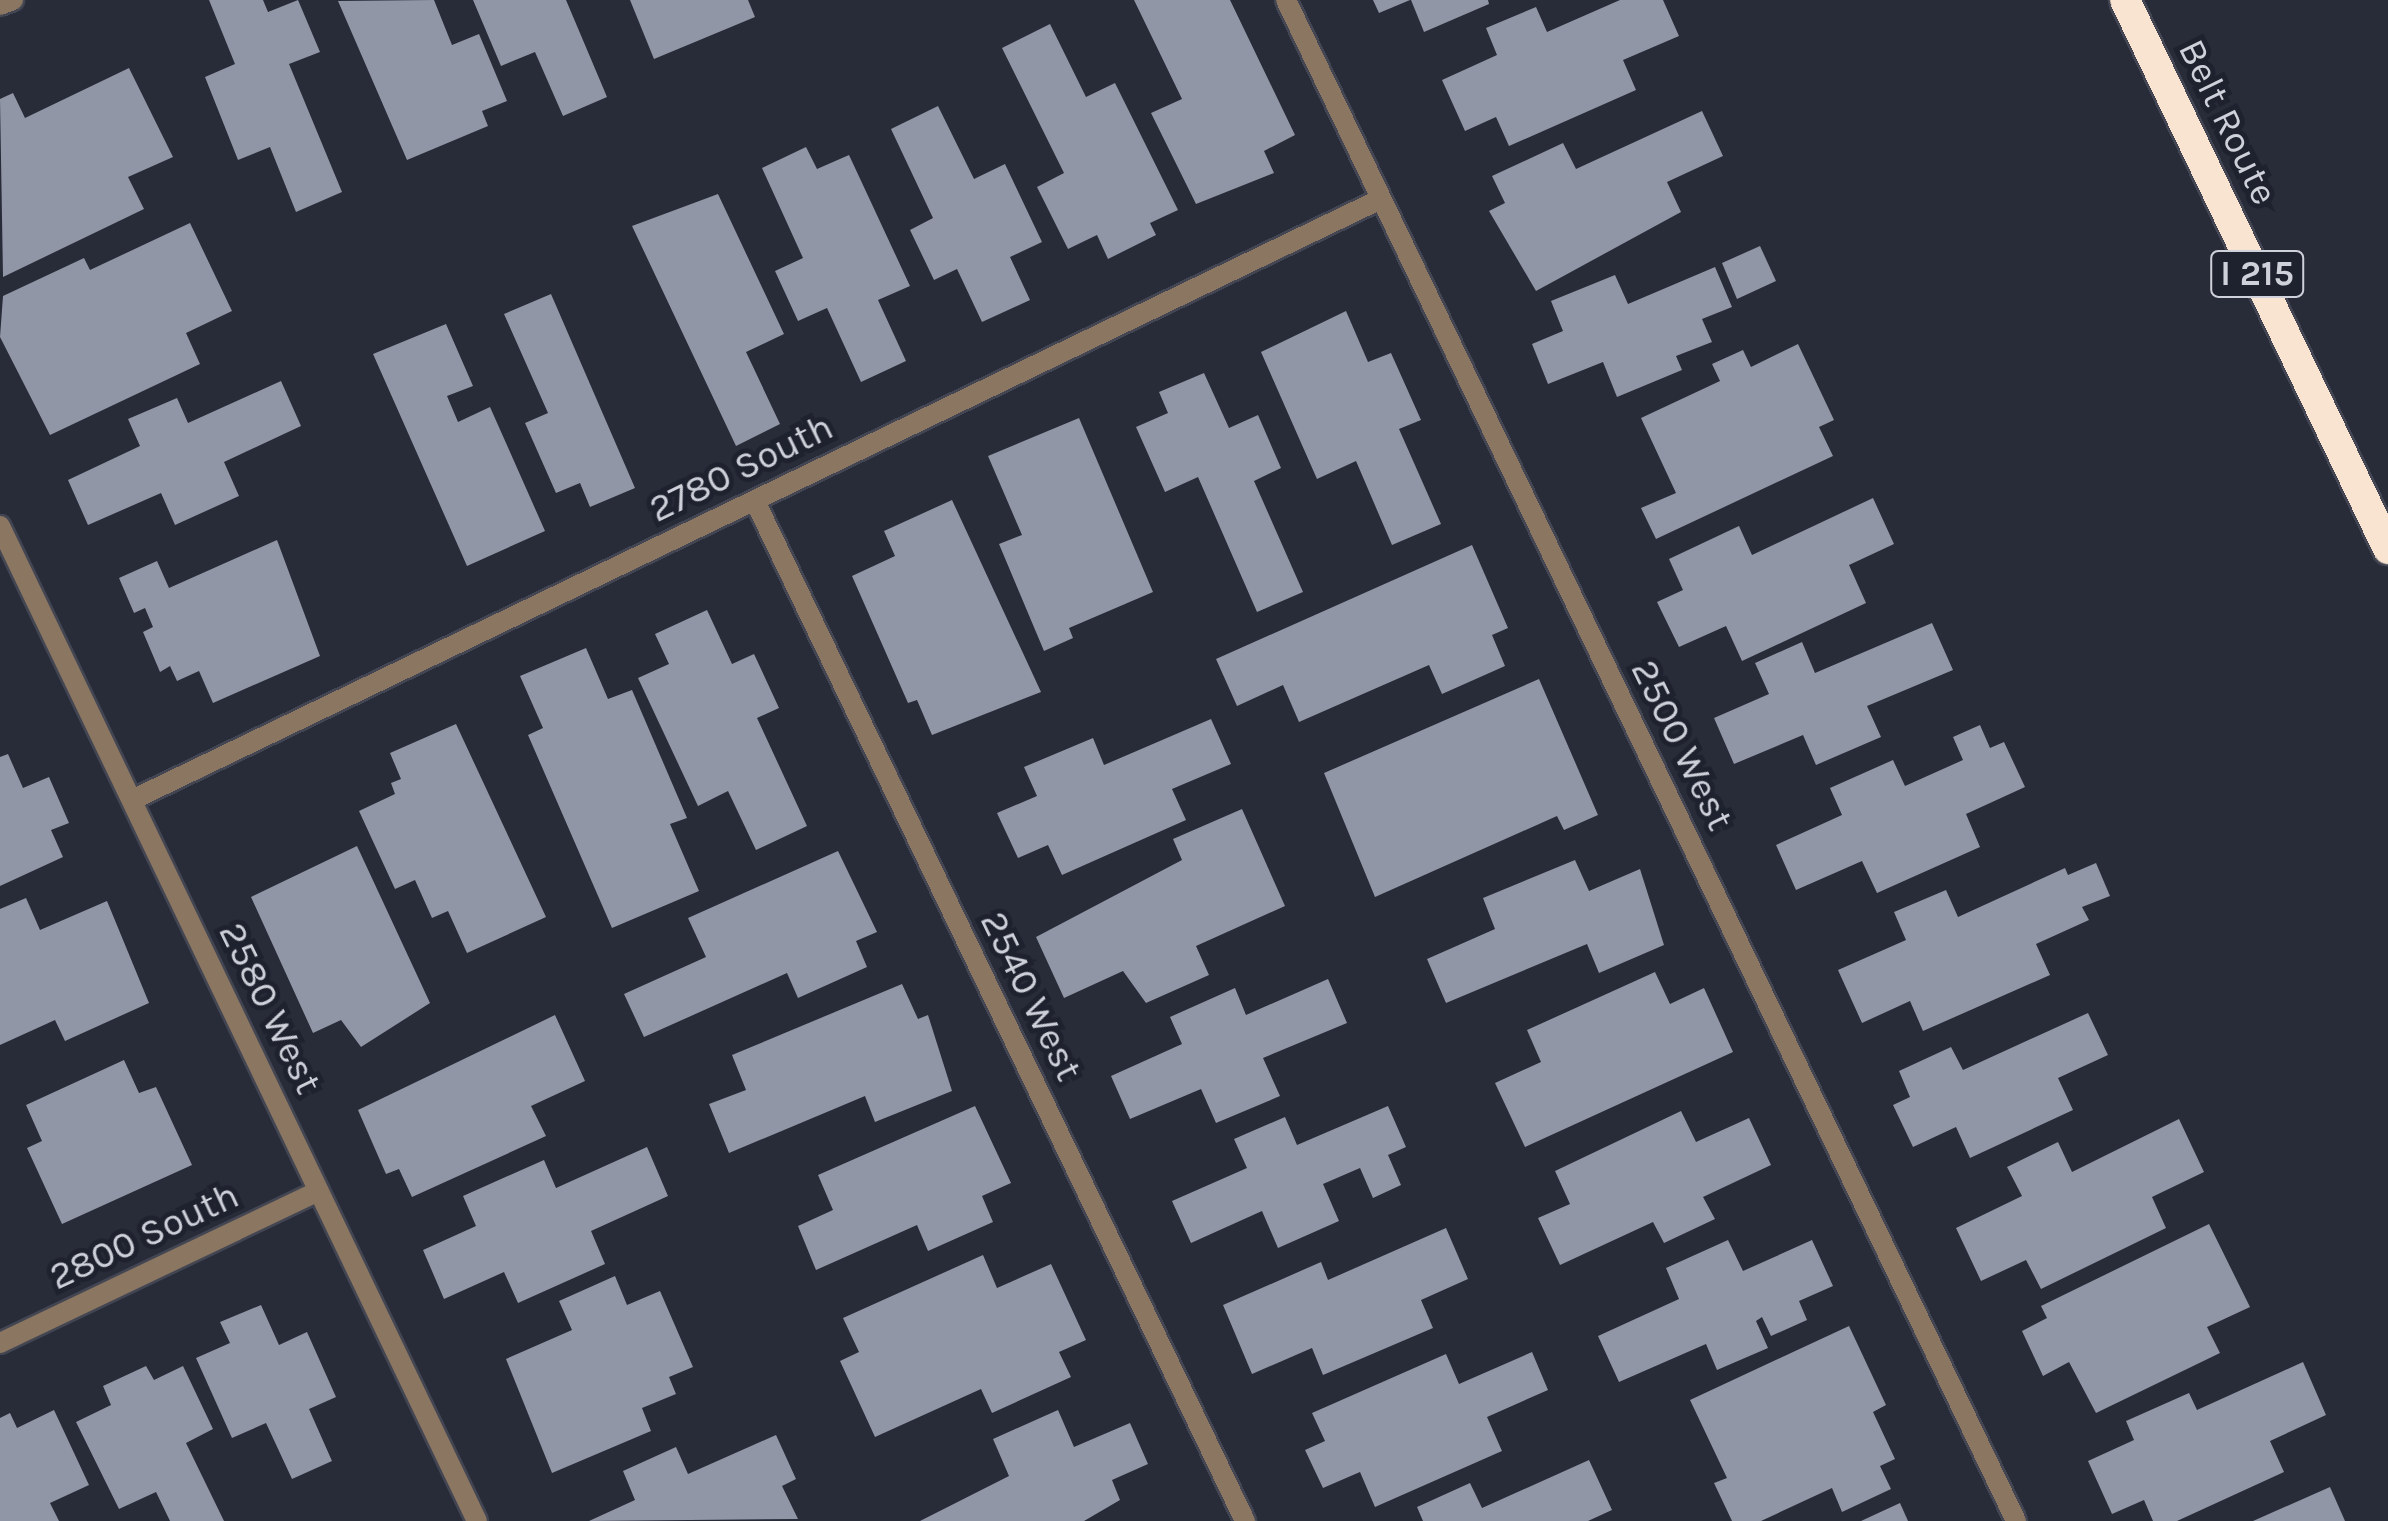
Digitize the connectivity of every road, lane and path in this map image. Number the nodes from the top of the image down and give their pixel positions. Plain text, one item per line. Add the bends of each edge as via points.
1 (13, 0) edge
2 (1286, 0) edge
3 (2125, 0) edge
4 (0, 6) edge
5 (1381, 199) junction
6 (755, 501) junction
7 (0, 526) edge
8 (2388, 548) edge
9 (132, 800) junction
10 (319, 1191) junction
11 (0, 1344) edge
12 (477, 1521) edge
13 (1245, 1521) edge
14 (2016, 1521) edge

1 - 4 lane
2 - 5 lane, 2500 West
3 - 8 highway, Belt Route / I 215
5 - 6 lane, 2780 South
5 - 14 lane, 2500 West
6 - 9 lane, 2780 South
6 - 13 lane, 2540 West
7 - 9 lane, 2580 West
9 - 10 lane, 2580 West
10 - 11 lane, 2800 South
10 - 12 lane, 2580 West

